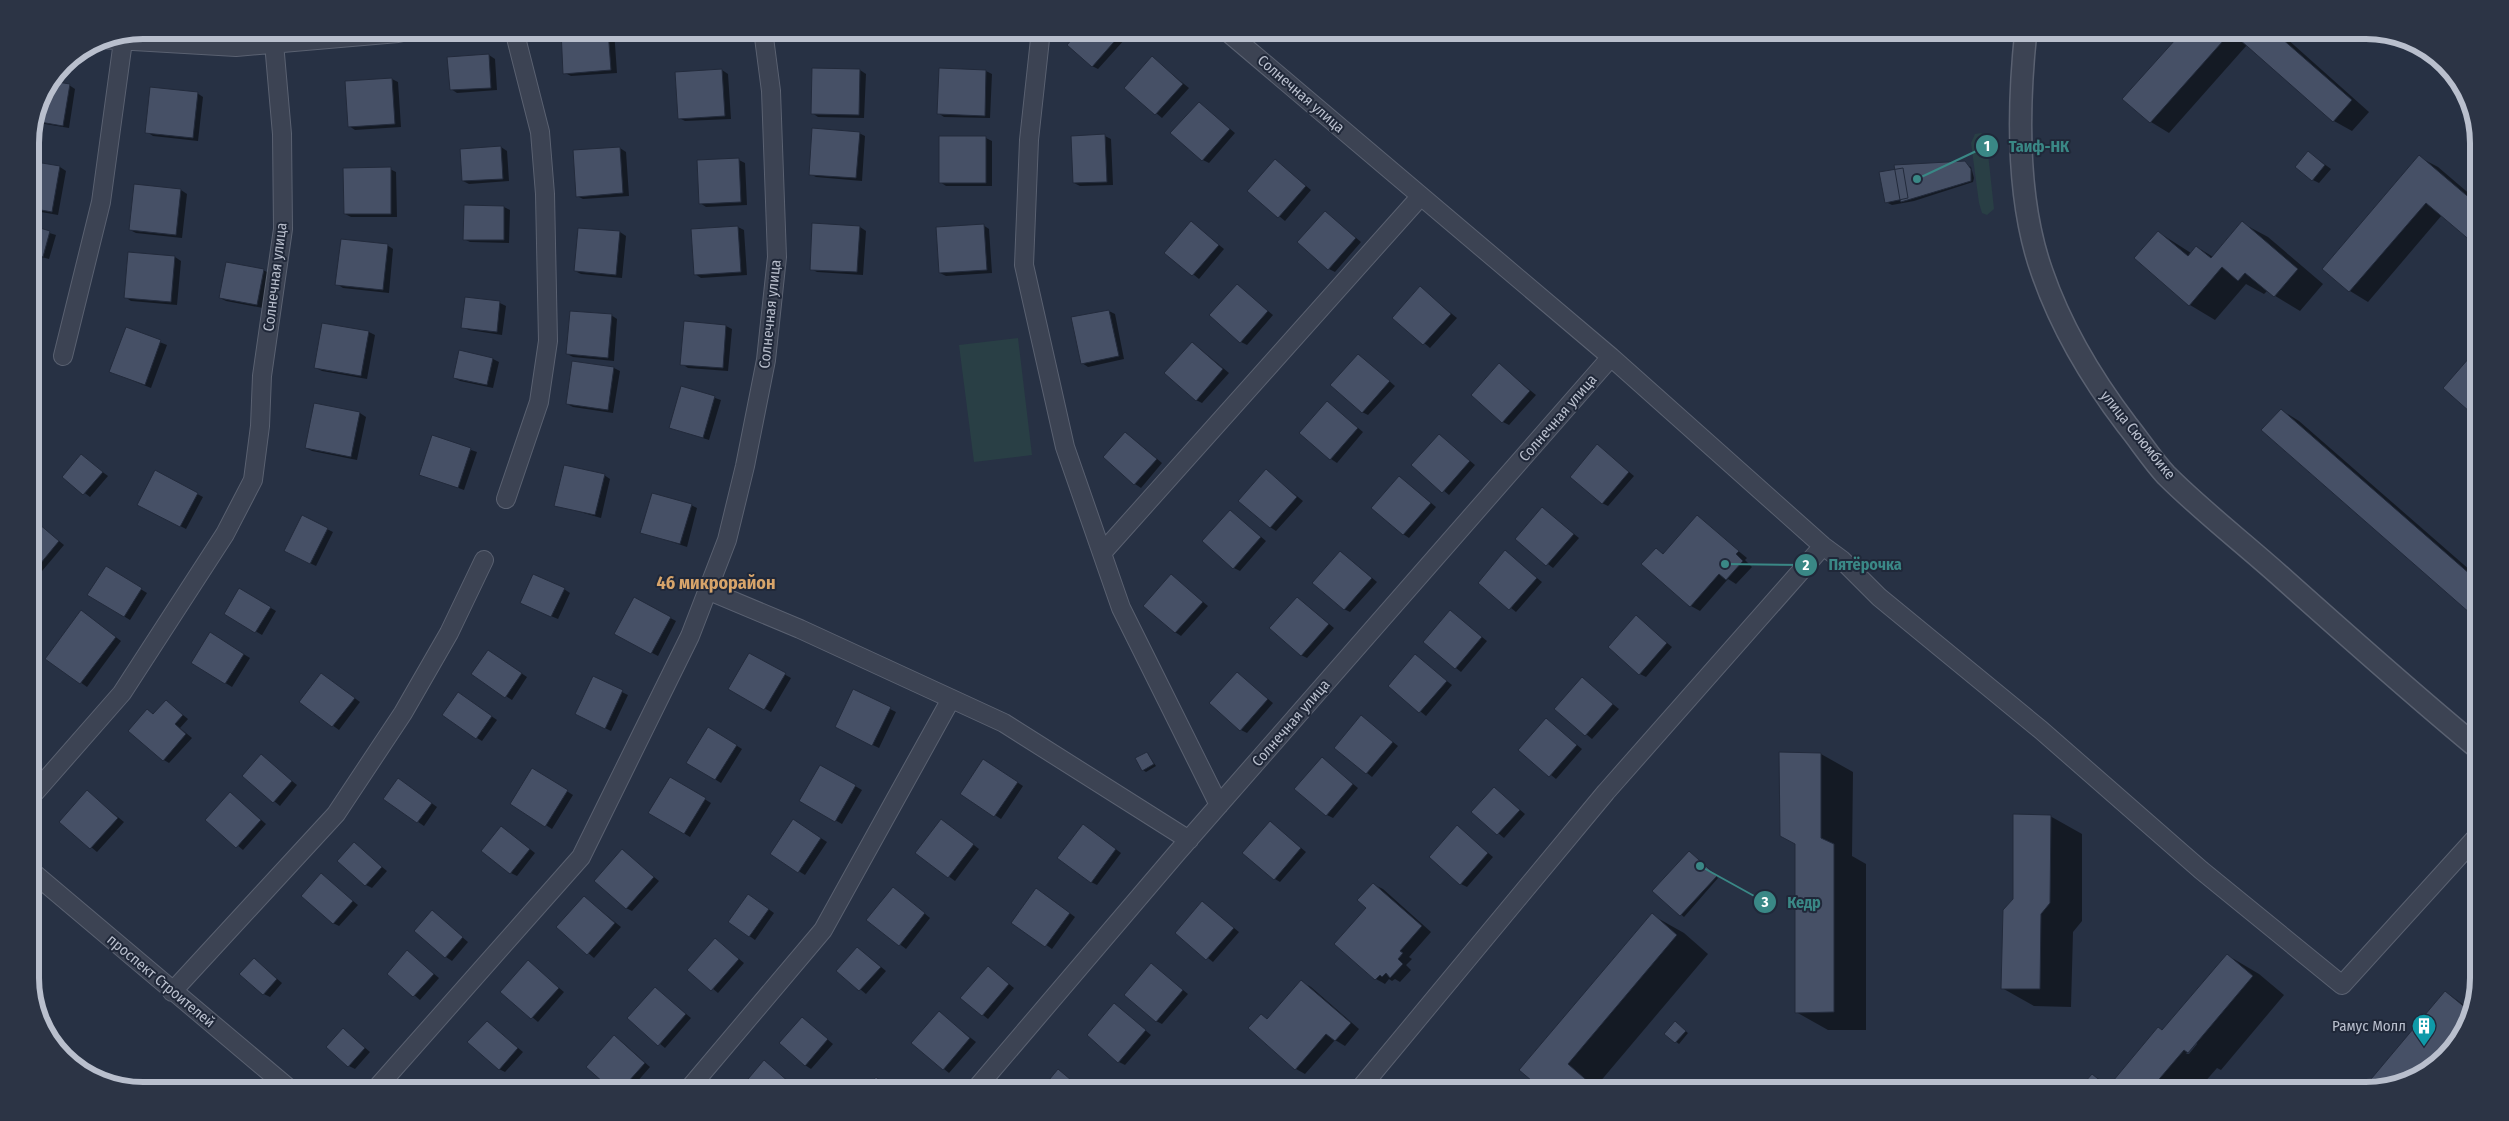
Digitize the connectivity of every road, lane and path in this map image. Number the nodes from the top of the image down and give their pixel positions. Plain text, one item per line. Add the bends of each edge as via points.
1 (324, 39) edge
2 (516, 39) edge
3 (764, 39) edge
4 (1040, 39) edge
5 (1236, 39) edge
6 (2025, 39) edge
7 (123, 41) joint
8 (274, 43) junction
9 (1420, 197) junction
10 (63, 356) dead end
11 (1611, 357) junction
12 (506, 499) dead end
13 (1823, 546) junction
14 (1102, 553) junction
15 (484, 560) dead end
16 (707, 590) junction
17 (951, 699) junction
18 (2470, 742) edge
19 (39, 788) edge
20 (1219, 805) junction
21 (1189, 840) junction
22 (2470, 844) edge
23 (39, 878) edge
24 (172, 992) junction
25 (281, 1082) edge
26 (382, 1082) edge
27 (695, 1082) edge
28 (982, 1082) edge
29 (1365, 1082) edge

1 - 8 street
2 - 12 street via 540,132 545,194 548,341 539,402
3 - 16 street, Солнечная улица via 770,91 777,257 766,360 745,466 727,540
4 - 14 street via 1028,140 1024,265 1065,447
5 - 9 street, Солнечная улица
6 - 18 street, улица Сююмбике via 2020,121 2024,181 2033,236 2042,272 2054,300 2077,350 2104,395 2166,474 2421,702
7 - 8 street via 236,47
7 - 10 street via 101,202
8 - 19 street, Солнечная улица via 282,134 283,228 263,368 253,480 225,534 122,693
9 - 11 street, Солнечная улица
9 - 14 street
11 - 13 street, Солнечная улица
11 - 20 street, Солнечная улица
13 - 22 street, Солнечная улица via 2201,870 2342,985
13 - 29 street via 1606,792
14 - 20 street via 1121,608
15 - 24 street via 449,634 403,713 336,814
16 - 17 street
16 - 26 street, Солнечная улица via 690,636 581,857
17 - 21 street via 1004,723
17 - 27 street via 823,930
20 - 21 street, Солнечная улица
21 - 28 street, Солнечная улица
23 - 24 street, проспект Строителей
24 - 25 street, проспект Строителей

